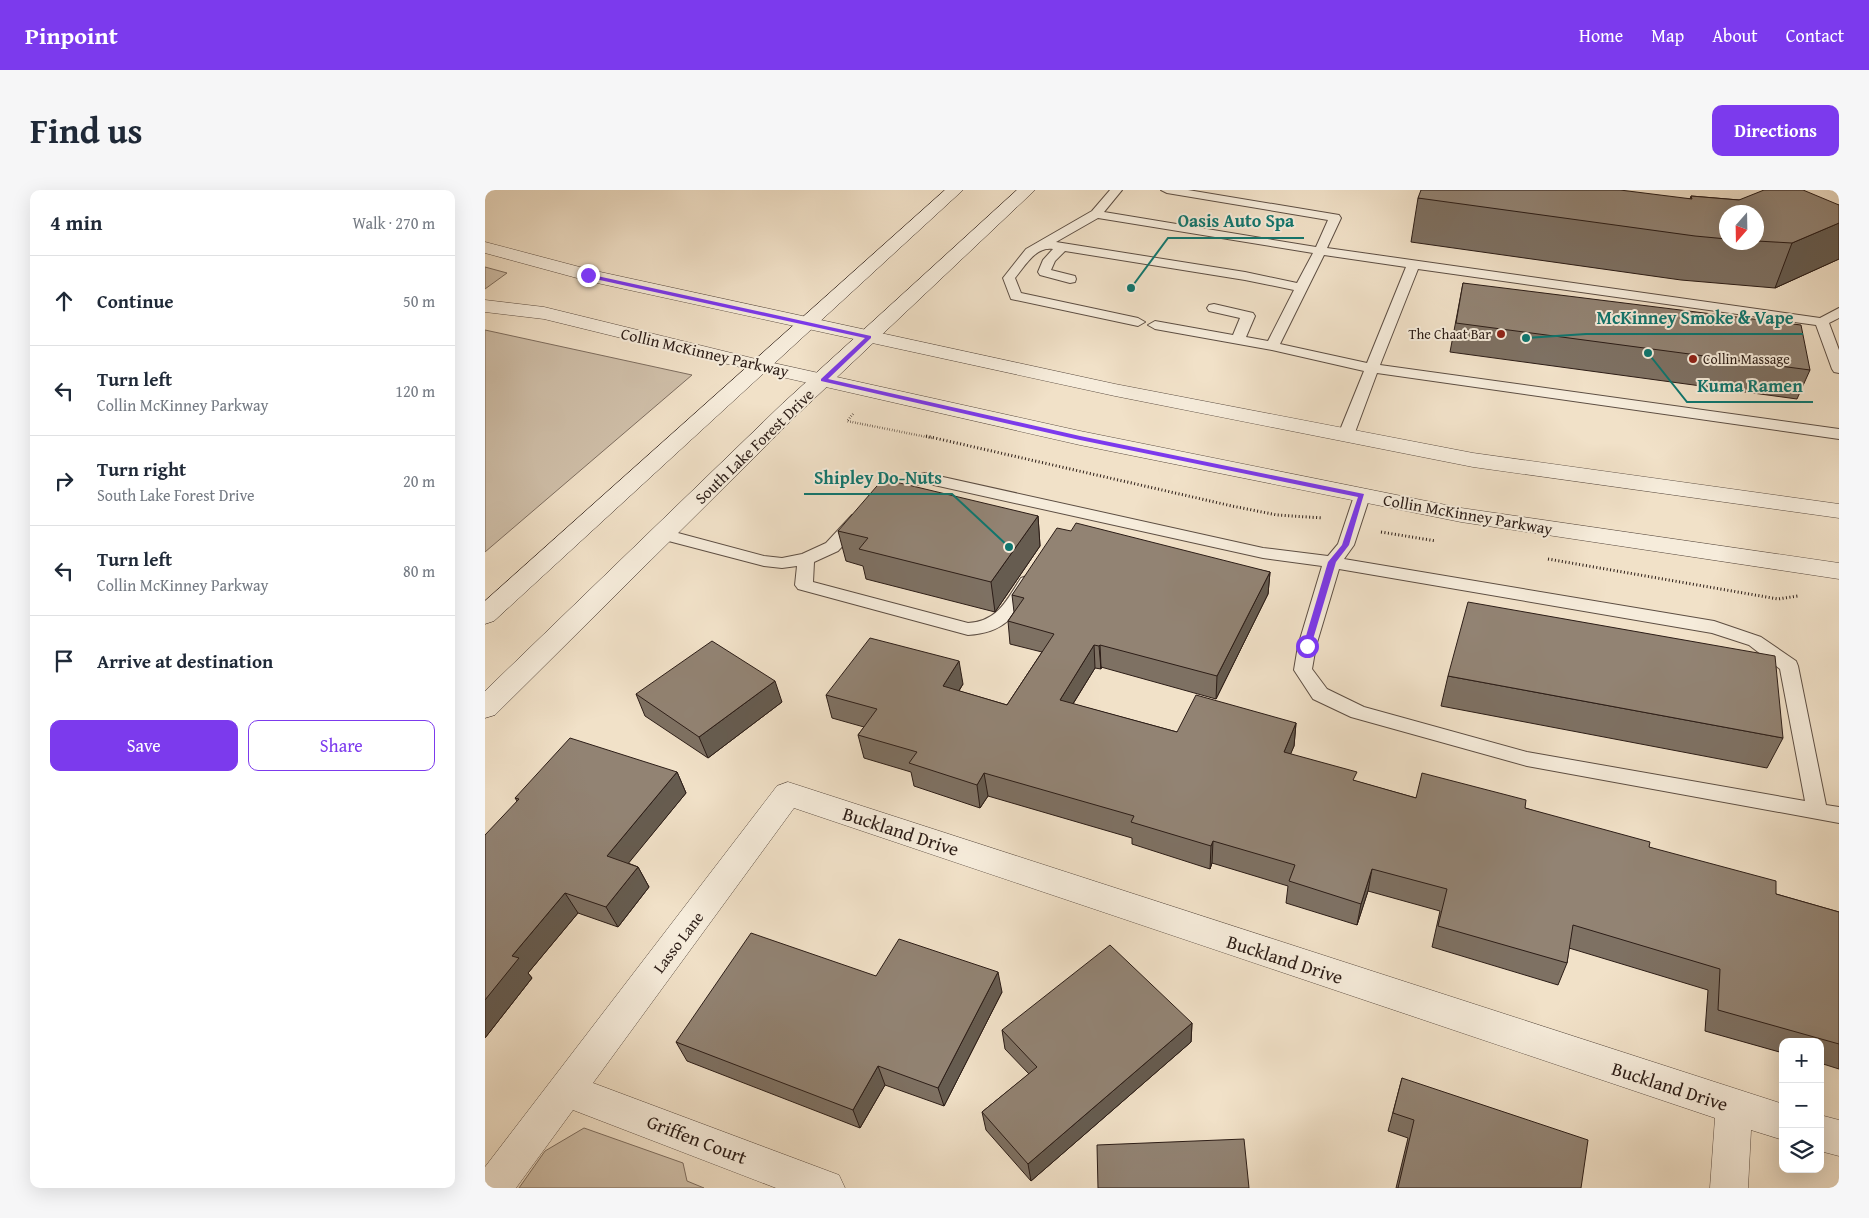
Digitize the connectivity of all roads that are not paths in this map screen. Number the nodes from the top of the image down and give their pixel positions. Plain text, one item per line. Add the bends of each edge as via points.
1 (955, 190) edge
2 (1027, 190) edge
3 (1117, 190) edge
4 (1167, 190) edge
5 (1097, 214) junction
6 (1044, 244) junction
7 (1062, 247) junction
8 (485, 248) edge
9 (1320, 251) junction
10 (1413, 264) junction
11 (1070, 280) dead end
12 (1302, 288) junction
13 (485, 306) edge
14 (1214, 308) dead end
15 (1839, 312) edge
16 (1138, 322) dead end
17 (1822, 322) junction
18 (809, 323) junction
19 (1155, 325) dead end
20 (876, 330) junction
21 (1238, 340) junction
22 (1273, 346) junction
23 (760, 366) junction
24 (1372, 368) junction
25 (1839, 369) edge
26 (823, 380) junction
27 (1839, 434) edge
28 (1346, 435) junction
29 (1362, 496) junction
30 (1839, 511) edge
31 (1073, 513) junction
32 (1063, 529) edge
33 (663, 534) junction
34 (806, 559) junction
35 (1332, 562) junction
36 (1036, 569) edge
37 (1839, 571) edge
38 (485, 614) edge
39 (485, 708) edge
40 (788, 794) joint
41 (1817, 811) junction
42 (1839, 815) edge
43 (567, 1091) junction
44 (1734, 1107) junction
45 (1779, 1121) edge
46 (1824, 1133) edge
47 (1839, 1138) edge
48 (493, 1188) edge
49 (826, 1188) edge
50 (1729, 1188) edge

1 - 18 street
2 - 20 street, South Lake Forest Drive
3 - 5 lane
4 - 9 lane via 1335,218
5 - 6 lane
5 - 9 lane
6 - 7 lane
6 - 16 lane via 1030,252 1009,278 1016,296
7 - 11 lane via 1043,272
7 - 12 lane
8 - 18 street via 588,275
9 - 10 lane
9 - 12 lane
10 - 17 lane
10 - 24 lane
12 - 22 lane
13 - 23 street, Collin McKinney Parkway via 544,313
14 - 21 lane via 1247,316
15 - 17 lane
17 - 25 lane
18 - 20 street
18 - 23 street
19 - 21 lane
20 - 26 street, South Lake Forest Drive
20 - 28 street via 1161,383 1314,429
21 - 22 lane
22 - 24 lane
23 - 26 street, Collin McKinney Parkway
23 - 38 street
24 - 27 lane
24 - 28 lane
26 - 29 street, Collin McKinney Parkway via 1080,438
26 - 33 street, South Lake Forest Drive
28 - 30 street via 1473,460
29 - 35 lane via 1346,545
29 - 37 street, Collin McKinney Parkway via 1461,515
31 - 32 lane
31 - 34 lane via 925,478 901,484 880,495 832,546
31 - 35 lane via 1263,554
33 - 34 lane via 764,562
33 - 39 street, South Lake Forest Drive
34 - 36 lane via 804,585 968,629 994,625 1004,617
35 - 41 lane via 1714,627 1755,641 1789,666
35 - 41 lane via 1303,670 1320,694 1358,712 1527,759
40 - 43 street, Lasso Lane
40 - 44 street, Buckland Drive
41 - 42 lane
43 - 48 street, Lasso Lane
43 - 49 street, Griffen Court
44 - 45 street, Buckland Drive
44 - 50 street
46 - 47 street

